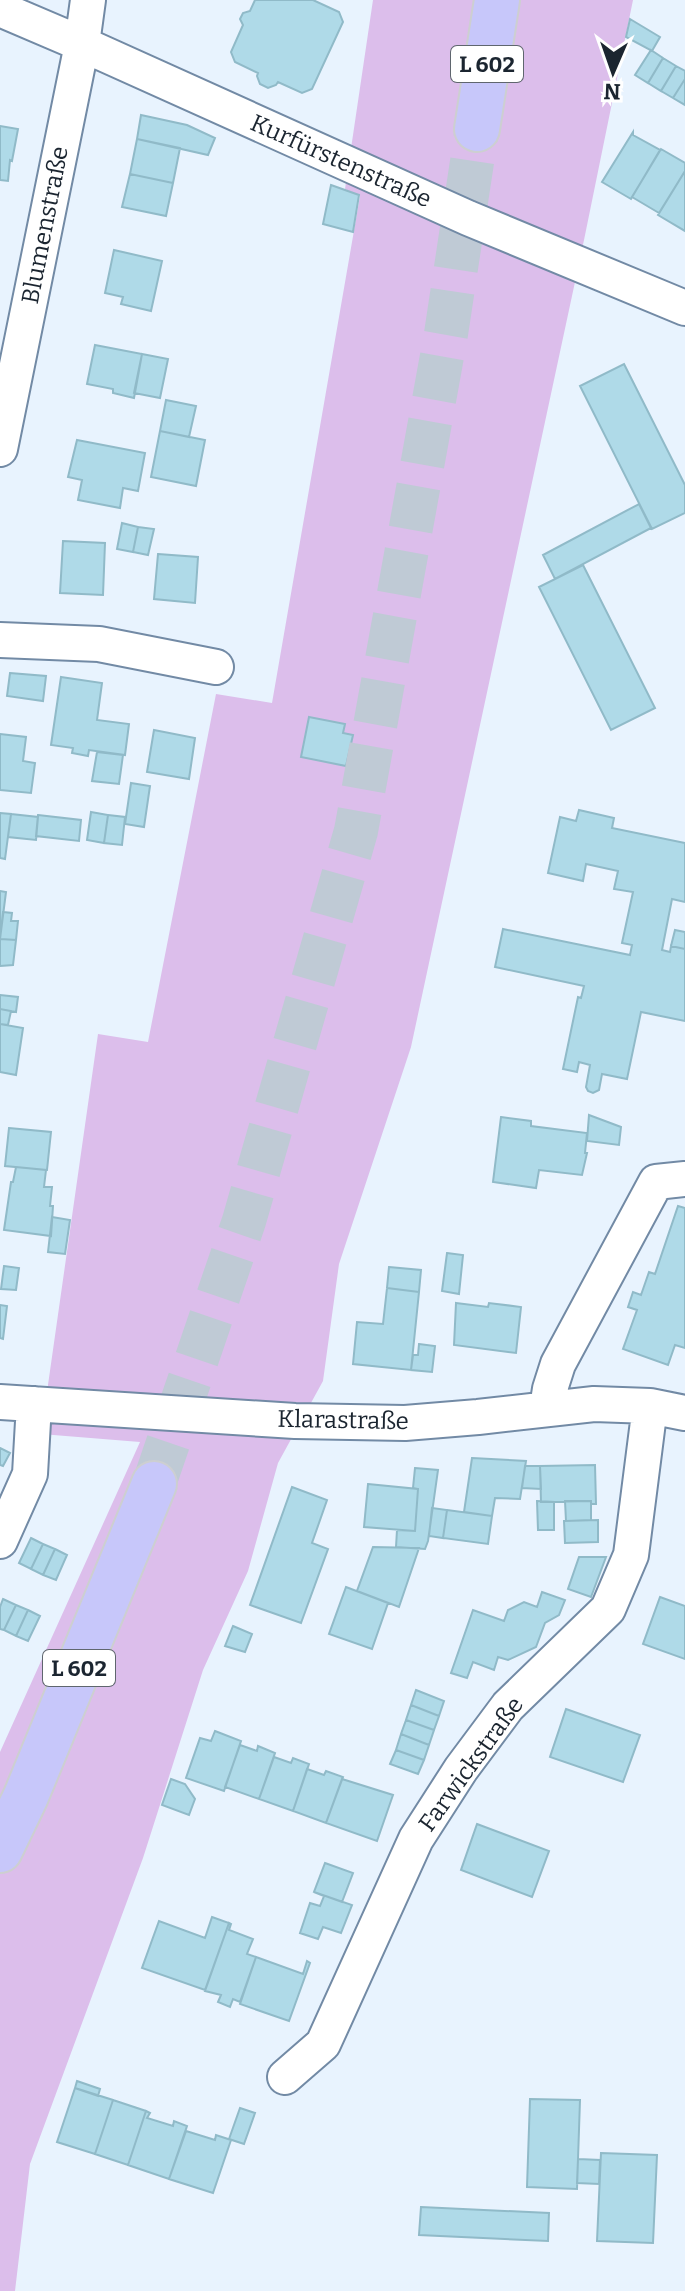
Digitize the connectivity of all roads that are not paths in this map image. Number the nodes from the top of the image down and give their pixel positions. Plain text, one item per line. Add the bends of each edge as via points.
1 (88, 0) edge
2 (497, 0) edge
3 (0, 9) edge
4 (82, 44) junction
5 (477, 129) tunnel mouth
6 (685, 308) edge
7 (0, 449) edge
8 (0, 640) edge
9 (216, 667) dead end
10 (685, 1179) edge
11 (0, 1402) edge
12 (34, 1404) junction
13 (650, 1406) junction
14 (547, 1408) junction
15 (685, 1413) edge
16 (154, 1484) tunnel mouth
17 (0, 1541) edge
18 (0, 1850) edge
19 (285, 2077) dead end

1 - 4 street, Blumenstraße
2 - 5 main road, L 602
3 - 4 street, Kurfürstenstraße
4 - 6 street, Kurfürstenstraße via 468,218
4 - 7 street, Blumenstraße
8 - 9 street via 99,644
10 - 14 street via 656,1182 558,1364
11 - 12 street, Klarastraße
12 - 14 street, Klarastraße via 405,1423
12 - 17 street via 30,1474
13 - 14 street, Klarastraße
13 - 15 street, Klarastraße
13 - 19 street, Farwickstraße via 631,1555 608,1609 508,1706 461,1769 416,1839 323,2044
16 - 18 main road, L 602

